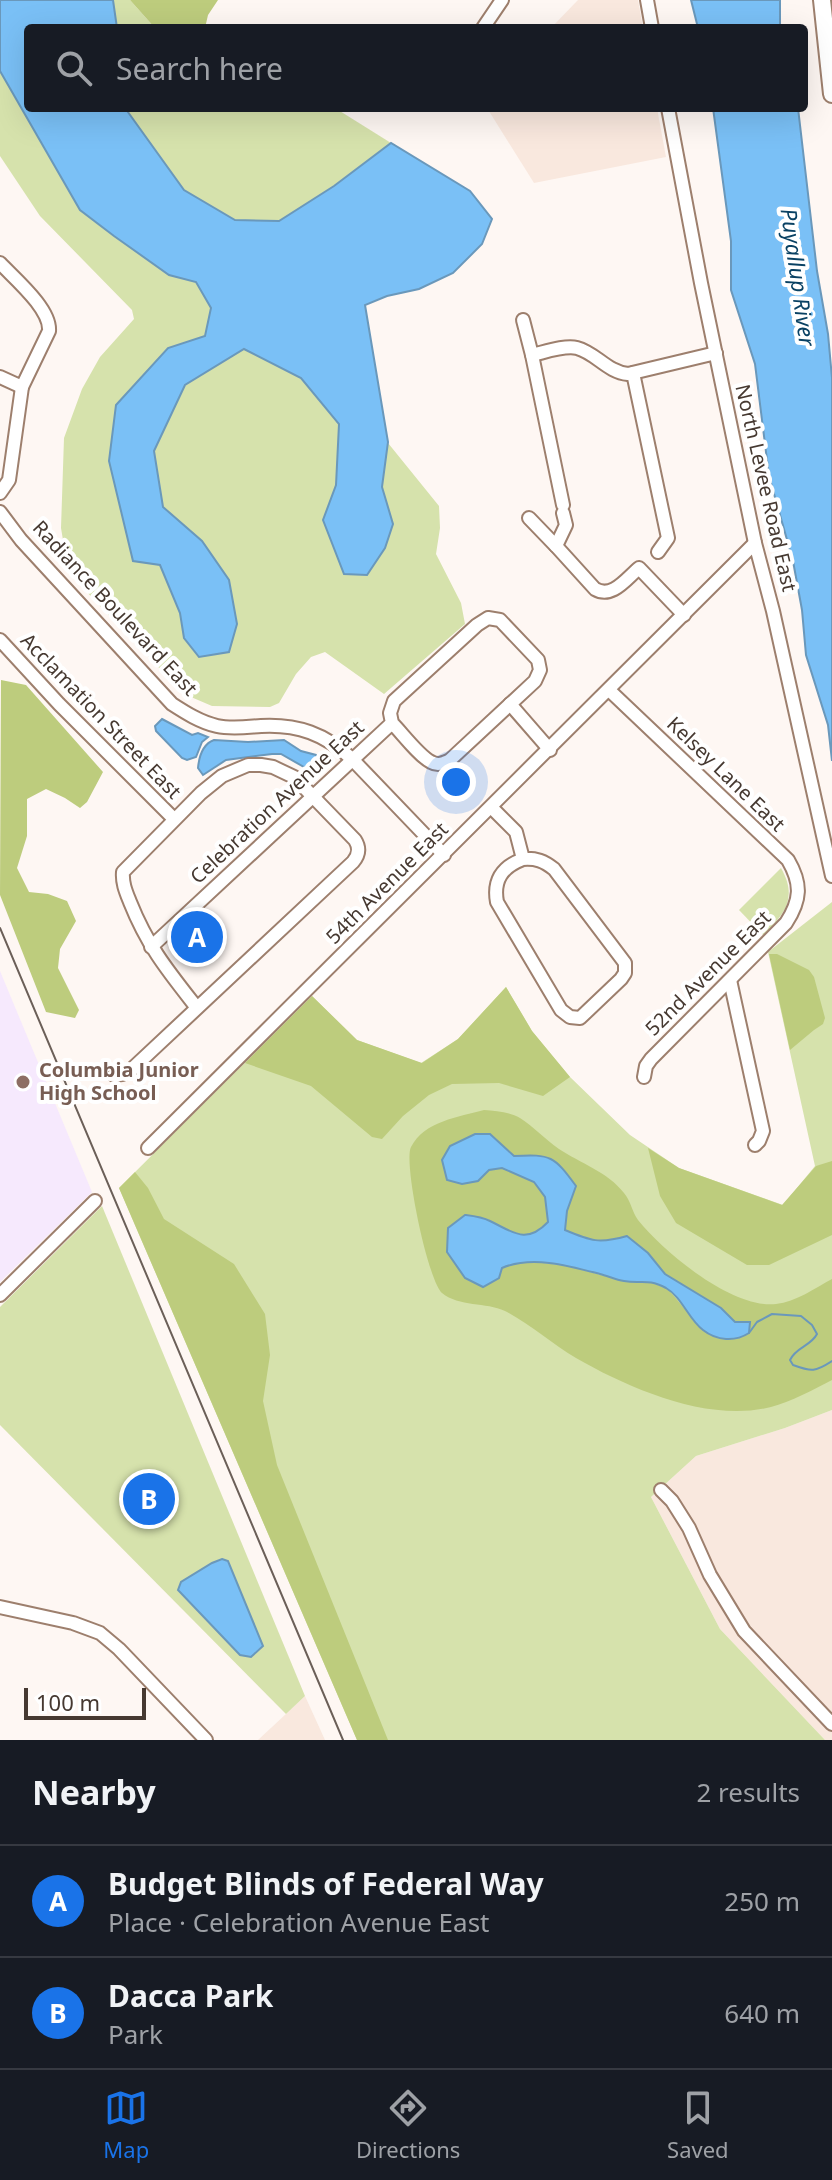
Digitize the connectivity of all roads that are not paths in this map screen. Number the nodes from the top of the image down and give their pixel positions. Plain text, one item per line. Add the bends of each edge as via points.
1 (502, 0) edge
2 (647, 0) edge
3 (822, 0) edge
4 (486, 24) edge
5 (651, 24) edge
6 (832, 94) edge
7 (669, 112) edge
8 (0, 263) edge
9 (523, 320) dead end
10 (716, 353) junction
11 (532, 355) junction
12 (633, 373) junction
13 (0, 377) edge
14 (22, 387) junction
15 (0, 493) edge
16 (0, 512) edge
17 (529, 518) dead end
18 (755, 543) junction
19 (556, 546) junction
20 (649, 560) junction
21 (684, 615) junction
22 (0, 640) edge
23 (609, 690) junction
24 (510, 704) junction
25 (392, 723) junction
26 (550, 750) junction
27 (352, 759) junction
28 (312, 798) junction
29 (492, 808) junction
30 (174, 819) junction
31 (444, 855) junction
32 (523, 859) junction
33 (832, 876) edge
34 (798, 895) joint
35 (151, 947) junction
36 (730, 980) junction
37 (197, 1008) junction
38 (114, 1075) dead end
39 (644, 1077) dead end
40 (755, 1145) dead end
41 (148, 1148) dead end
42 (95, 1201) dead end
43 (0, 1295) edge
44 (661, 1490) dead end
45 (0, 1607) edge
46 (832, 1724) edge
47 (206, 1740) edge

1 - 4 street
2 - 5 street
3 - 6 main road
7 - 10 street, North Levee Road East
8 - 14 street via 50,324
9 - 11 street
10 - 12 street
10 - 18 street, North Levee Road East
11 - 12 street via 574,347 614,372
11 - 19 street via 566,525
12 - 20 street via 668,538
13 - 14 street
14 - 15 street via 9,480
16 - 27 street, Radiance Boulevard East via 172,704 218,726 306,729
17 - 19 street
18 - 21 street, 54th Avenue East
18 - 33 street, North Levee Road East
19 - 20 street via 602,594
20 - 21 street
21 - 23 street, 54th Avenue East
22 - 30 street, Acclamation Street East
23 - 26 street, 54th Avenue East
23 - 34 street, Kelsey Lane East via 788,860
24 - 25 street via 440,764 428,760
24 - 25 street, Celebration Avenue East via 540,670 535,655 505,623 488,618 394,701
24 - 26 street
25 - 27 street, Celebration Avenue East
26 - 29 street, 54th Avenue East
27 - 28 street, Celebration Avenue East
27 - 31 street, Radiance Boulevard East
28 - 30 street via 284,771 248,765 222,776
28 - 35 street, Celebration Avenue East
28 - 37 street via 355,840 353,862
29 - 31 street, 54th Avenue East
29 - 32 street via 516,832
30 - 35 street via 123,872
31 - 41 street, 54th Avenue East
32 - 32 street via 499,875 497,902 561,1010 570,1017 583,1016 621,979 622,957 554,869 533,858
34 - 36 street, 52nd Avenue East via 786,923
35 - 37 street
36 - 39 street, 52nd Avenue East via 651,1059
36 - 40 street via 763,1131
37 - 38 street via 132,1069
42 - 43 street
44 - 46 street via 689,1528 744,1631
45 - 47 street via 100,1633

